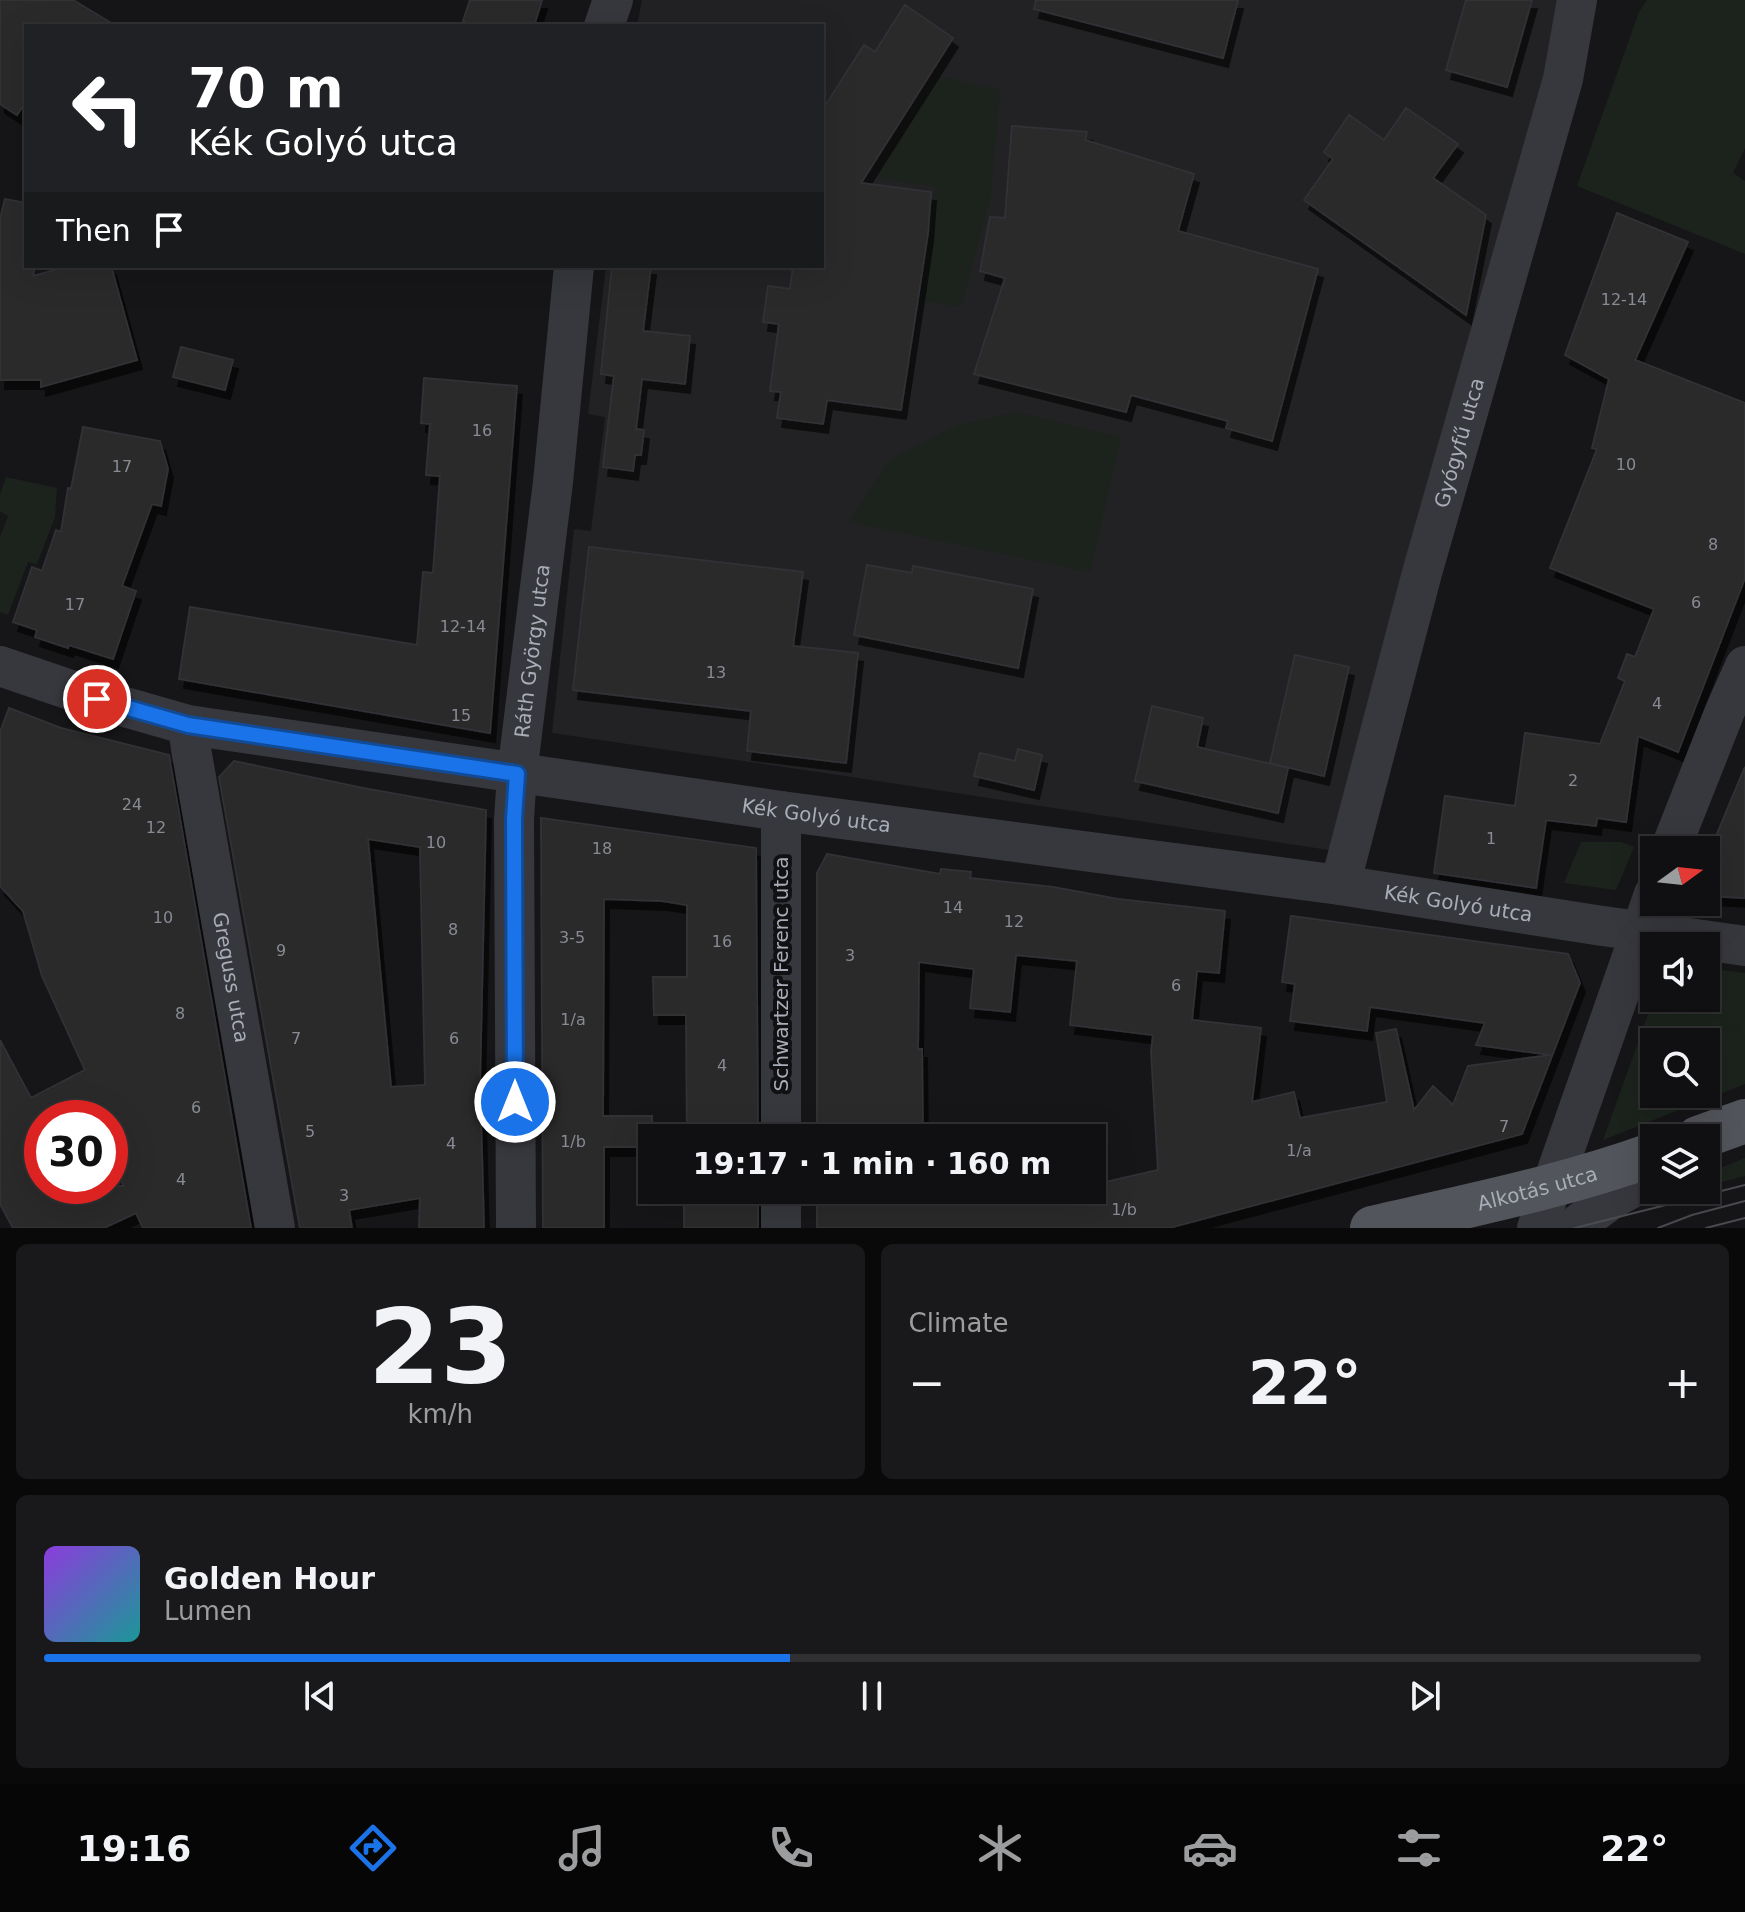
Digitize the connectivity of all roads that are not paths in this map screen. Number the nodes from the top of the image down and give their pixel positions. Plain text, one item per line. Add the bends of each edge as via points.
1 (613, 0) edge
2 (1577, 0) edge
3 (605, 24) edge
4 (574, 268) edge
5 (0, 666) edge
6 (1745, 666) edge
7 (188, 725) junction
8 (517, 774) junction
9 (781, 811) junction
10 (1676, 836) edge
11 (1340, 885) junction
12 (1646, 916) edge
13 (1641, 932) joint
14 (1640, 935) edge
15 (1720, 943) edge
16 (1745, 946) edge
17 (1745, 1123) edge
18 (781, 1124) edge
19 (1720, 1131) edge
20 (1720, 1138) edge
21 (1640, 1159) edge
22 (1553, 1184) junction
23 (1640, 1184) edge
24 (781, 1204) edge
25 (275, 1228) edge
26 (516, 1228) edge
27 (781, 1228) edge
28 (1372, 1228) edge
29 (1537, 1228) edge
30 (1573, 1228) edge

1 - 3 street
2 - 11 street, Gyógyfű utca via 1563,79 1422,573
4 - 8 street, Ráth György utca
5 - 7 street, Kék Golyó utca
6 - 10 street
7 - 8 street, Kék Golyó utca
7 - 25 street, Greguss utca
8 - 9 street, Kék Golyó utca
8 - 26 street, Ráth György utca
9 - 11 street, Kék Golyó utca
9 - 18 street, Schwartzer Ferenc utca
11 - 13 street, Kék Golyó utca
12 - 13 street
14 - 22 street
15 - 16 street, Kék Golyó utca
17 - 19 main road
17 - 20 street
21 - 22 main road, Alkotás utca
22 - 28 main road, Alkotás utca
22 - 29 street
23 - 30 street
24 - 27 street

